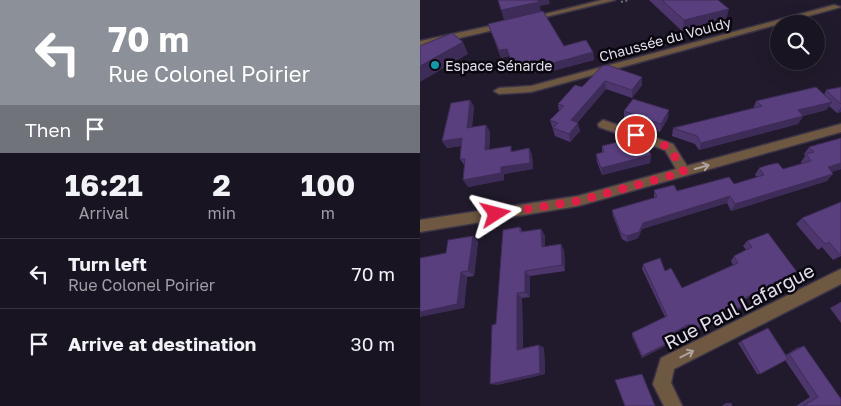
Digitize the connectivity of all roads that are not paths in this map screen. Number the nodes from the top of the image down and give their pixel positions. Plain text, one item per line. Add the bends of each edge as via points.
1 (612, 0) edge
2 (825, 0) edge
3 (839, 8) edge
4 (524, 20) edge
5 (514, 22) edge
6 (420, 44) edge
7 (499, 91) dead end
8 (603, 124) dead end
9 (841, 128) edge
10 (684, 172) junction
11 (420, 226) edge
12 (841, 276) edge
13 (673, 406) edge

1 - 4 street
2 - 3 street, Chaussée du Vouldy
3 - 7 street, Chaussée du Vouldy via 531,89
5 - 6 street
8 - 10 street via 669,147
10 -> 9 street
10 - 11 street via 578,201
13 -> 12 street, Rue Paul Lafargue via 662,384 667,364

